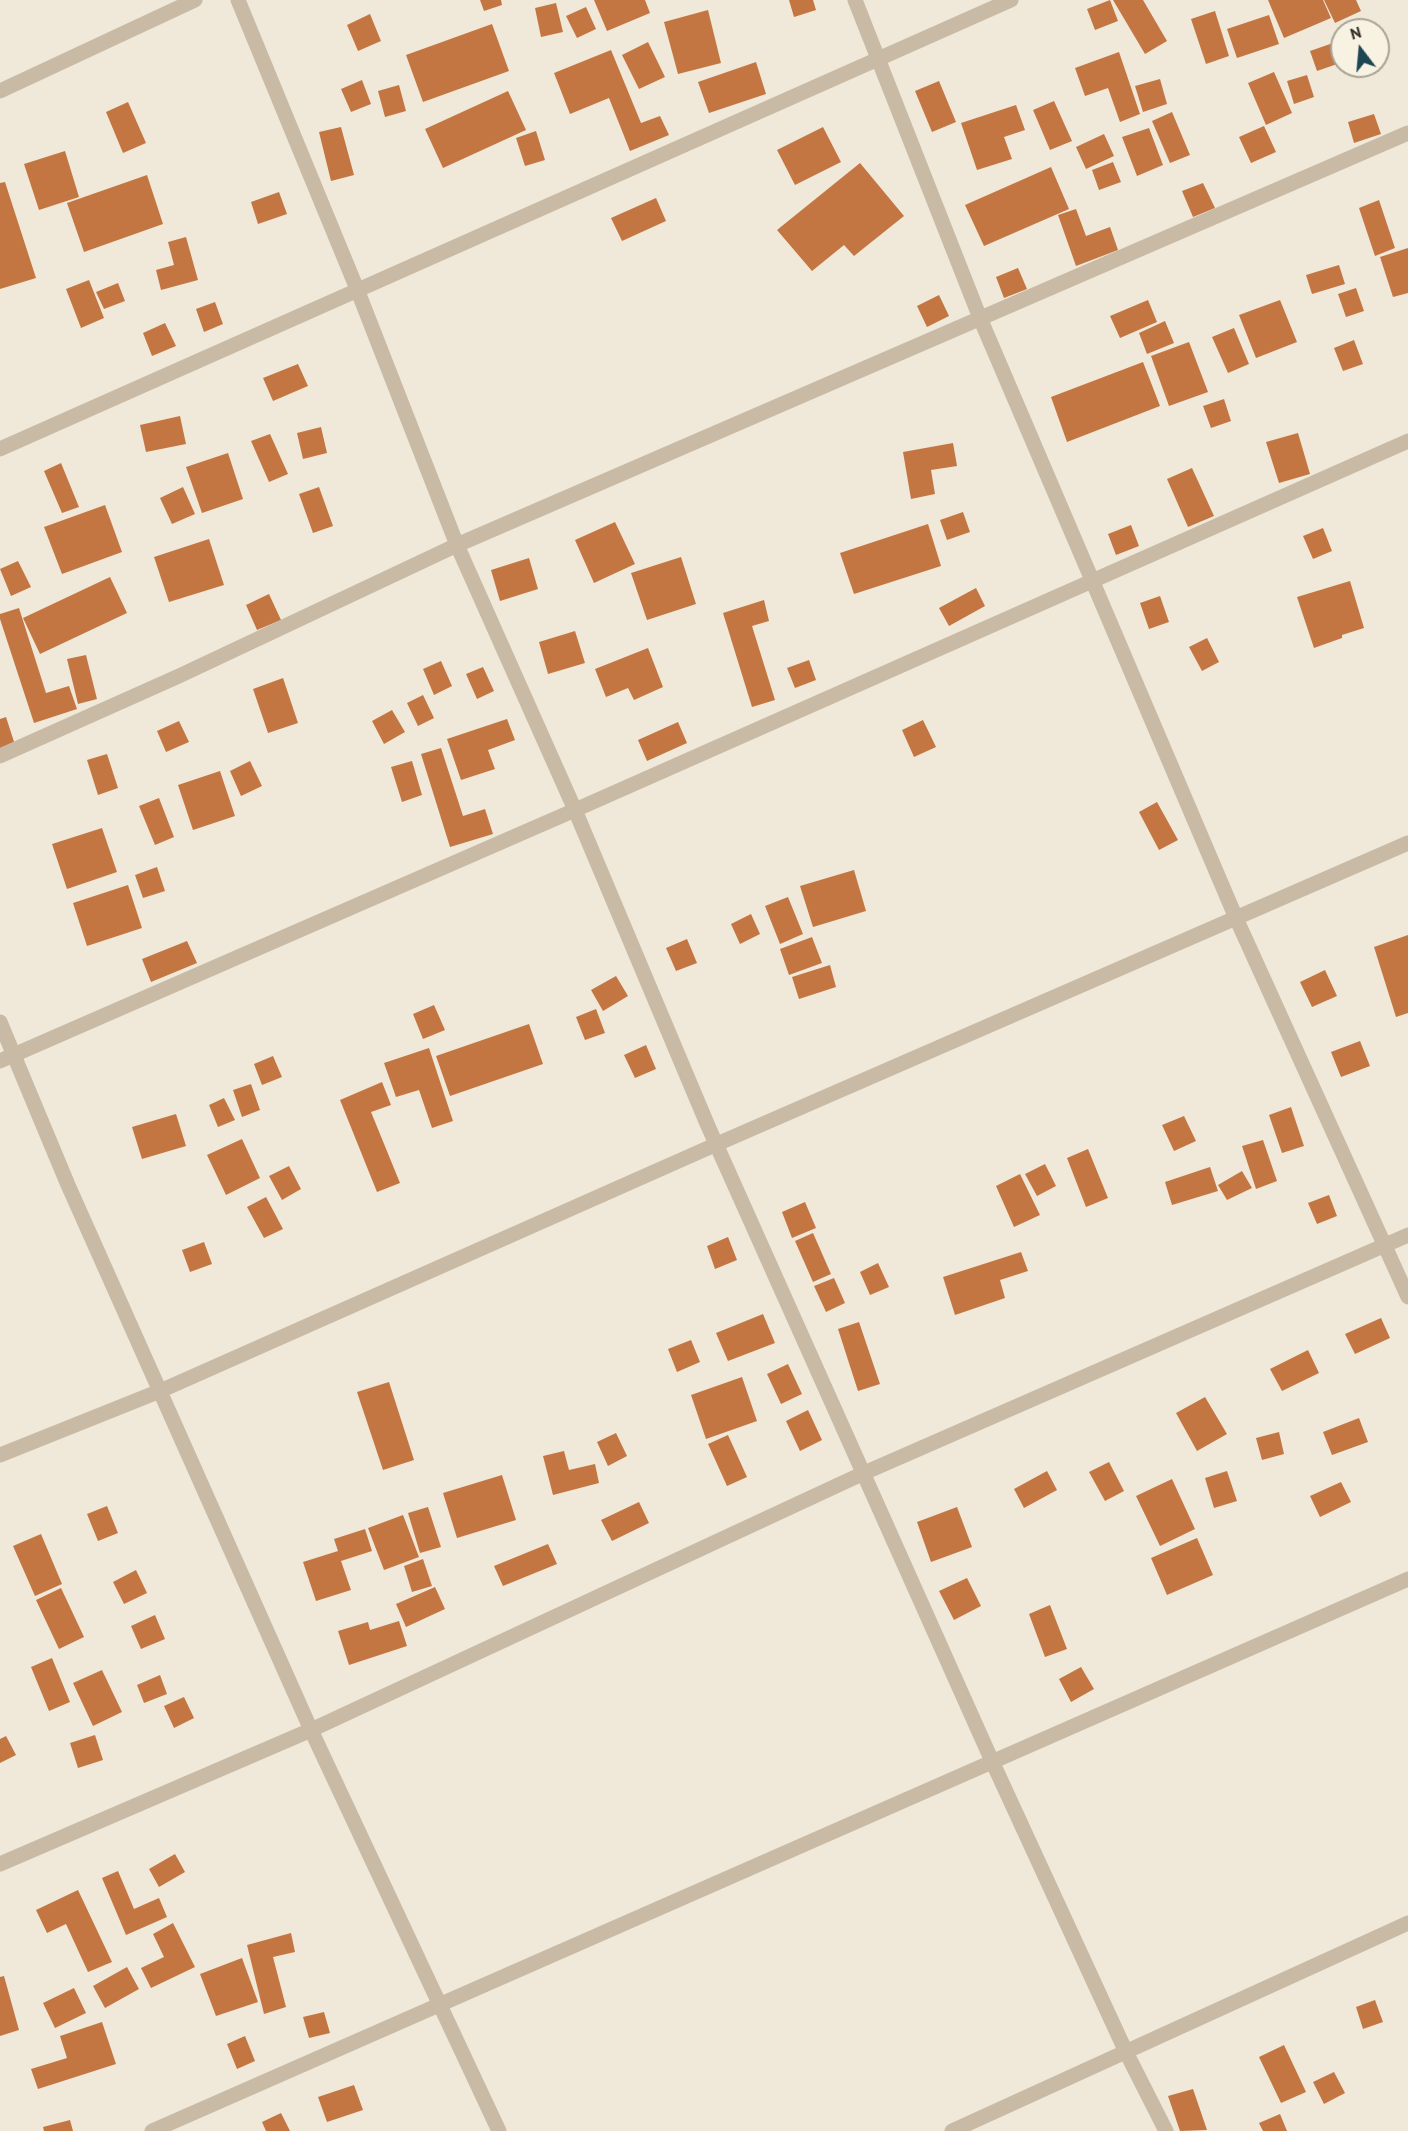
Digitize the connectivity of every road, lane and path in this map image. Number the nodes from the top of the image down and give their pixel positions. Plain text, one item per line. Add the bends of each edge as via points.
1 (195, 0) edge
2 (238, 0) edge
3 (855, 0) edge
4 (1011, 0) edge
5 (878, 58) junction
6 (0, 91) edge
7 (1408, 133) edge
8 (357, 289) junction
9 (980, 318) junction
10 (1408, 441) edge
11 (0, 449) edge
12 (458, 545) junction
13 (1092, 580) junction
14 (0, 756) edge
15 (575, 810) junction
16 (1408, 843) edge
17 (1236, 918) junction
18 (0, 1022) edge
19 (15, 1055) junction
20 (0, 1061) edge
21 (717, 1144) junction
22 (1408, 1235) edge
23 (1385, 1245) junction
24 (1408, 1297) edge
25 (160, 1391) junction
26 (0, 1455) edge
27 (864, 1473) junction
28 (1408, 1579) edge
29 (311, 1730) junction
30 (992, 1761) junction
31 (0, 1864) edge
32 (1408, 1923) edge
33 (441, 2006) junction
34 (1126, 2052) junction
35 (152, 2131) edge
36 (499, 2131) edge
37 (952, 2131) edge
38 (1166, 2131) edge

1 - 6 street
2 - 8 street
3 - 5 street
4 - 5 street
5 - 8 street
5 - 9 street
7 - 9 street
8 - 11 street
8 - 12 street
9 - 12 street
9 - 13 street
10 - 13 street
12 - 14 street
12 - 15 street
13 - 15 street
13 - 17 street
15 - 19 street
15 - 21 street
16 - 17 street
17 - 21 street
17 - 23 street
18 - 19 street
19 - 20 street
19 - 25 street
21 - 25 street
21 - 27 street
22 - 23 street
23 - 24 street
23 - 27 street
25 - 26 street
25 - 29 street
27 - 29 street
27 - 30 street
28 - 30 street
29 - 31 street
29 - 33 street
30 - 33 street
30 - 34 street
32 - 34 street
33 - 35 street
33 - 36 street
34 - 37 street
34 - 38 street

